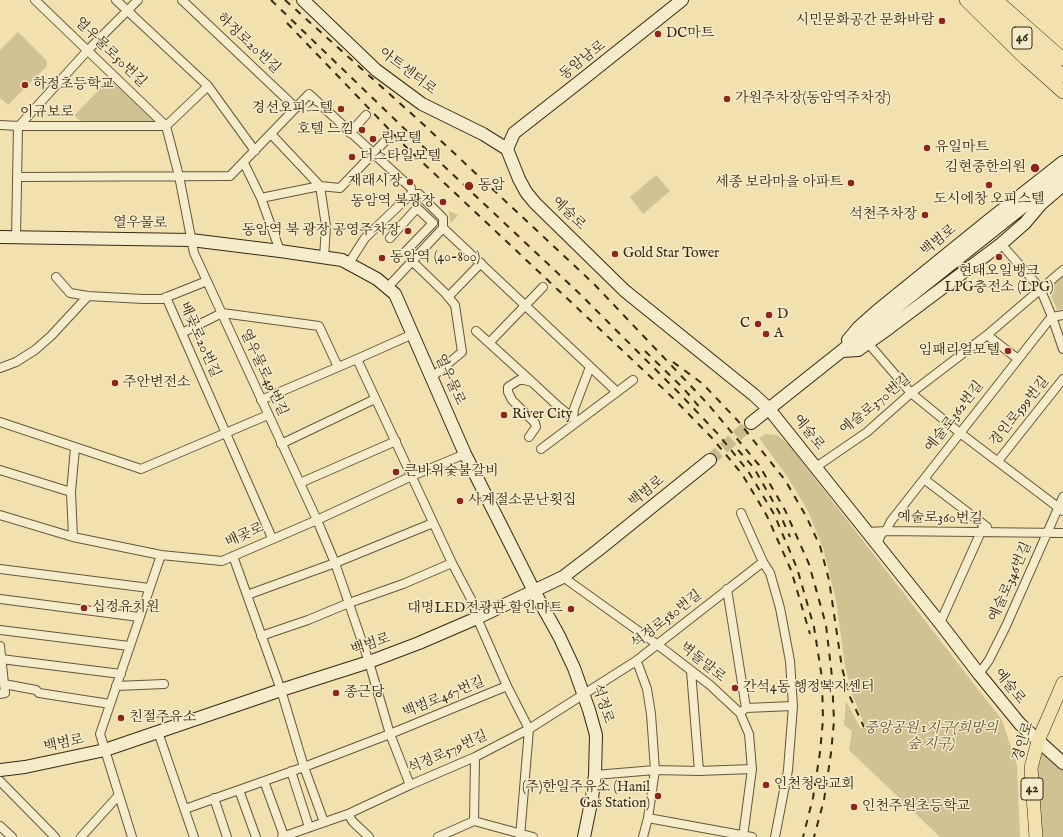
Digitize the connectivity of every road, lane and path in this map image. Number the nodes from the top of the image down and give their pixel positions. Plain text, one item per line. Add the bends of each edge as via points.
1 (35, 0) edge
2 (116, 0) edge
3 (138, 0) edge
4 (182, 0) edge
5 (303, 0) edge
6 (682, 0) edge
7 (966, 0) edge
8 (980, 0) edge
9 (996, 0) edge
10 (127, 11) junction
11 (88, 50) junction
12 (1063, 59) edge
13 (1063, 76) edge
14 (208, 86) junction
15 (1063, 92) edge
16 (296, 108) junction
17 (366, 115) dead end
18 (0, 125) edge
19 (166, 126) junction
20 (19, 127) junction
21 (350, 133) junction
22 (271, 134) junction
23 (389, 137) dead end
24 (507, 148) junction
25 (255, 151) junction
26 (373, 154) junction
27 (244, 162) junction
28 (1063, 162) edge
29 (1063, 175) edge
30 (179, 176) junction
31 (18, 177) junction
32 (1063, 185) edge
33 (320, 186) junction
34 (411, 188) dead end
35 (261, 198) junction
36 (405, 201) junction
37 (414, 210) junction
38 (443, 228) junction
39 (419, 237) junction
40 (0, 238) edge
41 (16, 238) junction
42 (390, 238) dead end
43 (191, 240) junction
44 (1001, 244) junction
45 (280, 251) junction
46 (405, 252) dead end
47 (420, 252) junction
48 (324, 258) junction
49 (412, 261) junction
50 (349, 263) junction
51 (481, 264) junction
52 (1063, 270) edge
53 (56, 277) dead end
54 (207, 281) junction
55 (388, 287) junction
56 (543, 287) dead end
57 (1040, 288) junction
58 (88, 296) junction
59 (166, 297) junction
60 (448, 297) junction
61 (526, 305) junction
62 (222, 313) junction
63 (1063, 315) edge
64 (1052, 317) junction
65 (476, 331) dead end
66 (182, 334) junction
67 (413, 334) junction
68 (986, 335) junction
69 (489, 343) junction
70 (868, 343) junction
71 (1063, 349) edge
72 (842, 351) junction
73 (1018, 359) junction
74 (357, 360) junction
75 (338, 367) junction
76 (590, 367) junction
77 (0, 368) edge
78 (432, 377) junction
79 (1063, 379) edge
80 (632, 380) dead end
81 (532, 382) junction
82 (617, 392) junction
83 (911, 393) junction
84 (375, 399) junction
85 (261, 400) junction
86 (769, 409) junction
87 (268, 415) junction
88 (575, 420) junction
89 (0, 422) edge
90 (751, 423) tunnel mouth
91 (960, 433) junction
92 (226, 434) junction
93 (529, 437) dead end
94 (396, 442) junction
95 (281, 444) junction
96 (75, 448) junction
97 (541, 449) dead end
98 (465, 454) junction
99 (710, 460) tunnel mouth
100 (998, 461) junction
101 (816, 467) junction
102 (0, 470) edge
103 (412, 476) junction
104 (924, 479) junction
105 (300, 483) junction
106 (71, 492) junction
107 (1063, 497) edge
108 (1061, 509) edge
109 (741, 513) dead end
110 (0, 515) edge
111 (317, 520) junction
112 (433, 523) junction
113 (982, 528) junction
114 (886, 531) junction
115 (868, 532) junction
116 (1048, 533) junction
117 (1063, 533) edge
118 (73, 537) junction
119 (272, 538) junction
120 (878, 545) junction
121 (161, 555) junction
122 (233, 556) junction
123 (335, 562) junction
124 (762, 562) junction
125 (452, 563) junction
126 (0, 569) edge
127 (563, 576) junction
128 (149, 588) junction
129 (727, 589) junction
130 (534, 591) junction
131 (247, 595) junction
132 (0, 599) edge
133 (350, 603) junction
134 (139, 617) junction
135 (477, 618) junction
136 (940, 622) junction
137 (0, 630) edge
138 (261, 636) junction
139 (658, 645) junction
140 (0, 646) edge
141 (129, 646) junction
142 (1, 659) junction
143 (636, 661) junction
144 (369, 662) junction
145 (691, 671) junction
146 (121, 674) junction
147 (979, 674) junction
148 (1063, 682) edge
149 (4, 684) junction
150 (164, 684) dead end
151 (116, 686) junction
152 (507, 686) junction
153 (281, 690) junction
154 (0, 694) edge
155 (584, 695) junction
156 (110, 704) junction
157 (793, 706) junction
158 (743, 710) junction
159 (529, 729) junction
160 (158, 732) junction
161 (390, 734) junction
162 (1038, 741) junction
163 (105, 750) junction
164 (475, 757) junction
165 (1063, 763) edge
166 (304, 767) junction
167 (752, 769) junction
168 (0, 770) edge
169 (655, 770) junction
170 (291, 771) junction
171 (699, 771) junction
172 (595, 775) junction
173 (0, 780) edge
174 (264, 781) junction
175 (410, 785) junction
176 (239, 790) junction
177 (118, 796) junction
178 (214, 798) junction
179 (184, 809) junction
180 (348, 814) junction
181 (648, 818) junction
182 (474, 821) junction
183 (316, 824) junction
184 (0, 826) edge
185 (520, 835) edge
186 (743, 836) edge
187 (12, 837) edge
188 (55, 837) edge
189 (81, 837) edge
190 (132, 837) edge
191 (194, 837) edge
192 (227, 837) edge
193 (256, 837) edge
194 (283, 837) edge
195 (369, 837) edge
196 (438, 837) edge
197 (533, 837) edge
198 (584, 837) edge
199 (643, 837) edge
200 (752, 837) edge
201 (775, 837) edge
202 (1036, 837) edge

1 - 11 street, 열우물로50번길
2 - 10 street
3 - 10 street
4 - 16 street, 하정로20번길
5 - 24 main road, 아트센터로 via 376,70 422,104
6 - 24 main road, 동암남로 via 514,133
7 - 15 main road
8 - 13 main road, 46
9 - 12 main road
10 - 11 street
10 - 14 street
11 - 19 street, 열우물로50번길
11 - 20 street
14 - 19 street
14 - 25 street
16 - 21 street via 309,94
16 - 22 street
17 - 21 street
18 - 20 street, 이규보로
19 - 20 street, 이규보로
19 - 30 street
20 - 31 street, 이규보로
21 - 26 street
22 - 25 street
22 - 33 street
23 - 26 street
24 - 86 main road, 예술로 via 519,179 535,203 625,291
25 - 27 street
26 - 33 street via 340,188
26 - 34 street
27 - 30 street via 230,176
27 - 35 street
28 - 72 main road, 백범로 via 859,327 850,336
29 - 72 main road, 백범로
30 - 31 street
30 - 43 street
31 - 41 street, 이규보로
32 - 44 main road, 백범로
33 - 35 street
33 - 48 street via 326,226
35 - 45 street
36 - 37 street
36 - 38 street via 411,194 419,194 443,218
36 - 50 street via 365,238
37 - 39 street via 417,208 433,223
37 - 42 street
38 - 47 street
38 - 51 street
39 - 46 street
39 - 47 street
40 - 41 main road, 열우물로
41 - 43 main road, 열우물로
43 - 45 main road, 열우물로
43 - 54 street, 열우물로49번길
44 - 57 street
44 - 70 main road, 백범로
45 - 48 main road, 열우물로
47 - 49 street
48 - 50 main road, 열우물로
49 - 55 street
49 - 60 street
50 - 55 main road, 열우물로
51 - 60 street
51 - 61 street
52 - 57 street, 예술로370번길
53 - 58 street, 배곶로20번길 via 70,293
54 - 59 street
54 - 62 street, 열우물로49번길
55 - 67 main road, 열우물로 via 395,294
56 - 61 street
57 - 64 street
57 - 68 street, 예술로370번길
58 - 59 street, 배곶로20번길 via 143,299
58 - 77 street via 35,350
59 - 66 street, 배곶로20번길
60 - 78 street via 455,305 462,352
61 - 69 street
61 - 76 street
62 - 66 street
62 - 75 street, 열우물로49번길 via 319,326
62 - 85 street, 열우물로49번길
63 - 64 street
64 - 71 street
64 - 73 street, 예술로362번길
65 - 69 street
66 - 92 street, 배곶로20번길
67 - 74 street
67 - 78 main road, 열우물로
68 - 73 street
68 - 83 street, 예술로370번길
69 - 81 street
70 - 72 main road, 백범로 via 858,350
70 - 83 street, 경인로599번길
72 - 86 main road, 백범로
73 - 91 street, 예술로362번길
74 - 75 street
74 - 84 street, 백범로467번길
75 - 85 street
76 - 82 street
76 - 88 street
78 - 98 main road, 열우물로
79 - 100 street, 경인로599번길
80 - 82 street
81 - 88 street
81 - 93 street via 518,380 508,387 512,400 535,423 536,427
82 - 88 street
83 - 91 street, 경인로599번길
83 - 101 street, 예술로370번길 via 867,432
84 - 94 street, 백범로467번길
84 - 95 street
85 - 87 street, 열우물로49번길
86 - 90 main road, 백범로
86 - 101 main road, 예술로
87 - 92 street
87 - 95 street, 열우물로49번길
88 - 97 street
89 - 96 street
91 - 100 street, 경인로599번길
91 - 104 street, 예술로362번길
92 - 96 street via 141,469
92 - 119 street, 배곶로20번길
94 - 103 street, 백범로467번길
94 - 105 street
95 - 105 street, 열우물로49번길
96 - 106 street
98 - 103 street, 배곶로
98 - 130 main road, 열우물로
99 - 127 main road, 백범로
100 - 108 street, 경인로599번길
101 - 115 main road, 예술로
102 - 106 street
103 - 111 street, 배곶로
103 - 112 street, 백범로467번길
104 - 113 street, 예술로360번길
104 - 114 street, 예술로362번길
105 - 111 street, 열우물로49번길
106 - 118 street
107 - 108 street, 예술로346번길
108 - 116 street, 예술로346번길
109 - 124 street
110 - 118 street, 배곶로
111 - 119 street, 배곶로
111 - 123 street, 열우물로49번길
112 - 123 street
112 - 125 street, 백범로467번길
113 - 114 street, 예술로360번길
113 - 116 street, 예술로360번길 via 993,532
113 - 136 street
114 - 115 street, 예술로360번길
114 - 120 street, 예술로362번길 via 879,538
115 - 120 main road, 예술로
116 - 117 street, 예술로360번길
116 - 147 street, 예술로346번길 via 1006,626
118 - 121 street, 배곶로
119 - 122 street, 배곶로
120 - 136 main road, 예술로
121 - 122 street, 배곶로 via 222,561
121 - 128 street
122 - 131 street
123 - 131 street
123 - 133 street, 열우물로49번길
124 - 129 street, 석정로580번길
124 - 157 street via 770,573 781,616 790,660
125 - 133 street
125 - 135 street, 백범로467번길 via 472,601
126 - 128 street
127 - 130 main road, 백범로
127 - 139 street, 벽돌말로
128 - 134 street
129 - 139 street, 석정로580번길
129 - 158 street
130 - 135 main road, 백범로
130 - 155 main road, 석정로 via 559,636
131 - 138 street
132 - 134 street
133 - 138 street
133 - 144 street, 열우물로49번길
134 - 141 street
135 - 144 main road, 백범로
135 - 152 street, 백범로467번길
136 - 147 main road, 예술로
137 - 141 street
138 - 153 street
139 - 143 street, 석정로580번길
139 - 145 street, 벽돌말로
140 - 142 street
141 - 146 street
142 - 146 street
142 - 149 street
143 - 155 street, 석정로580번길
143 - 169 street via 651,714
144 - 153 main road, 백범로
144 - 161 street, 열우물로49번길
145 - 158 street, 벽돌말로
145 - 171 street
146 - 151 street
147 - 162 main road, 예술로 via 1020,724
148 - 162 main road, 경인로 / 42
149 - 154 street via 5,693
149 - 156 street via 36,690 38,693
150 - 151 street
151 - 156 street
152 - 159 street, 백범로467번길
152 - 161 street, 백범로467번길
153 - 160 main road, 백범로
153 - 166 street
155 - 159 street, 석정로579번길
155 - 172 main road, 석정로 via 596,735
156 - 163 street via 100,734
157 - 158 street
157 - 201 street via 788,770
158 - 167 street, 벽돌말로 via 749,734
159 - 164 street, 석정로579번길
159 - 185 street
160 - 163 main road, 백범로
160 - 179 street
161 - 166 street, 백범로467번길
161 - 175 street, 열우물로49번길
162 - 165 main road, 예술로
162 - 202 main road, 경인로 / 42 via 1031,768
163 - 168 main road, 백범로 via 60,761
163 - 177 street
164 - 175 street, 석정로579번길
164 - 182 street
166 - 170 street, 백범로467번길
166 - 183 street
167 - 171 street
167 - 186 street, 벽돌말로
169 - 171 street
169 - 172 street
169 - 181 street
170 - 174 street, 백범로467번길
170 - 183 street
172 - 198 main road, 석정로
173 - 188 street
174 - 176 street, 백범로467번길
174 - 194 street
175 - 180 street, 석정로579번길
176 - 178 street, 백범로467번길
176 - 193 street
177 - 189 street
177 - 190 street
178 - 179 street, 백범로467번길
178 - 192 street
179 - 191 street
180 - 183 street, 석정로579번길
180 - 195 street
181 - 186 street
181 - 199 street
182 - 185 street
182 - 196 street
183 - 194 street, 석정로579번길
184 - 187 street
185 - 197 street
186 - 200 street

